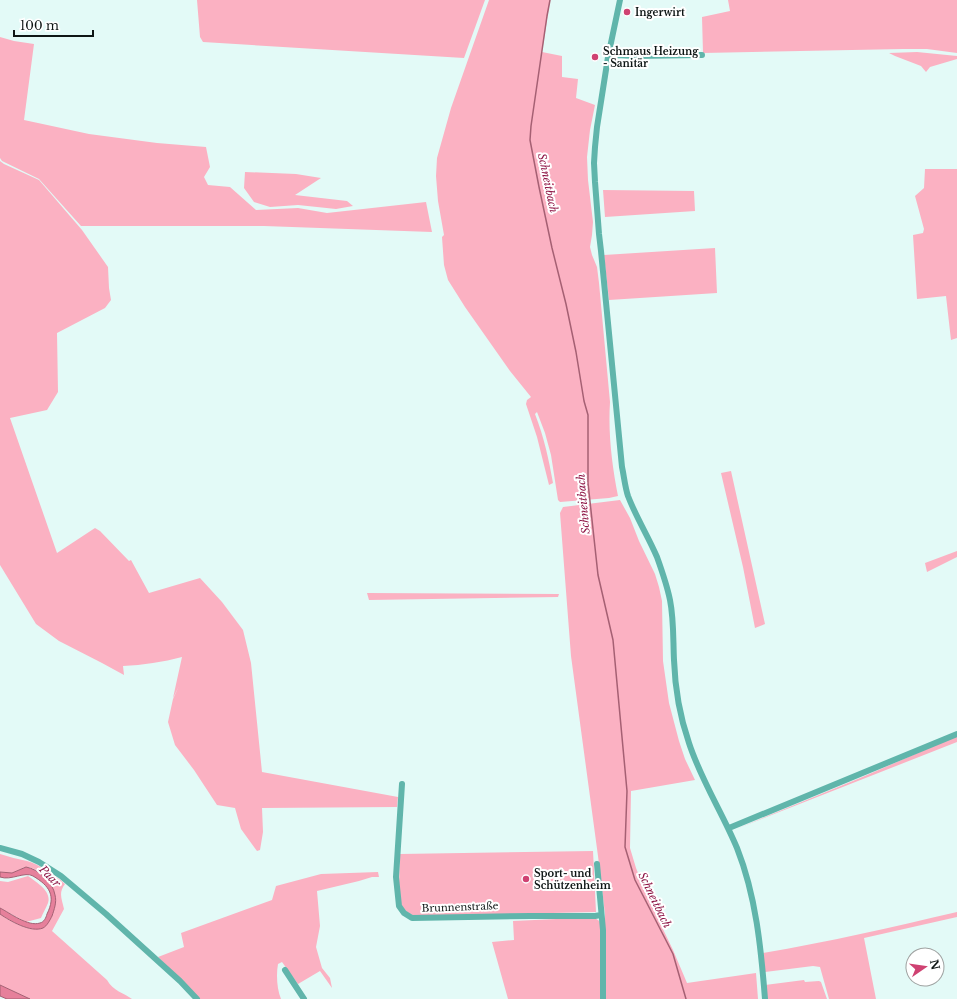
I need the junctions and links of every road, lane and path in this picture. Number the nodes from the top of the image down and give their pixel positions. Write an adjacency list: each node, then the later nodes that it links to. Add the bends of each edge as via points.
1 (620, 0): 3 (street)
2 (702, 55): 3 (street)
3 (608, 57): 6 (street, via 594,163 622,467 628,496 656,556 670,602 678,701 683,724 702,776)
4 (957, 734): 6 (street)
5 (402, 784): 9 (street, Brunnenstraße, via 396,877 399,906 404,913 412,918)
6 (729, 828): 14 (street, via 752,899)
7 (0, 848): 11 (street, via 22,854 61,876)
8 (597, 864): 9 (street)
9 (601, 915): 13 (street)
10 (285, 970): 12 (street)
11 (197, 999)
12 (304, 999)
13 (603, 999)
14 (765, 999)

